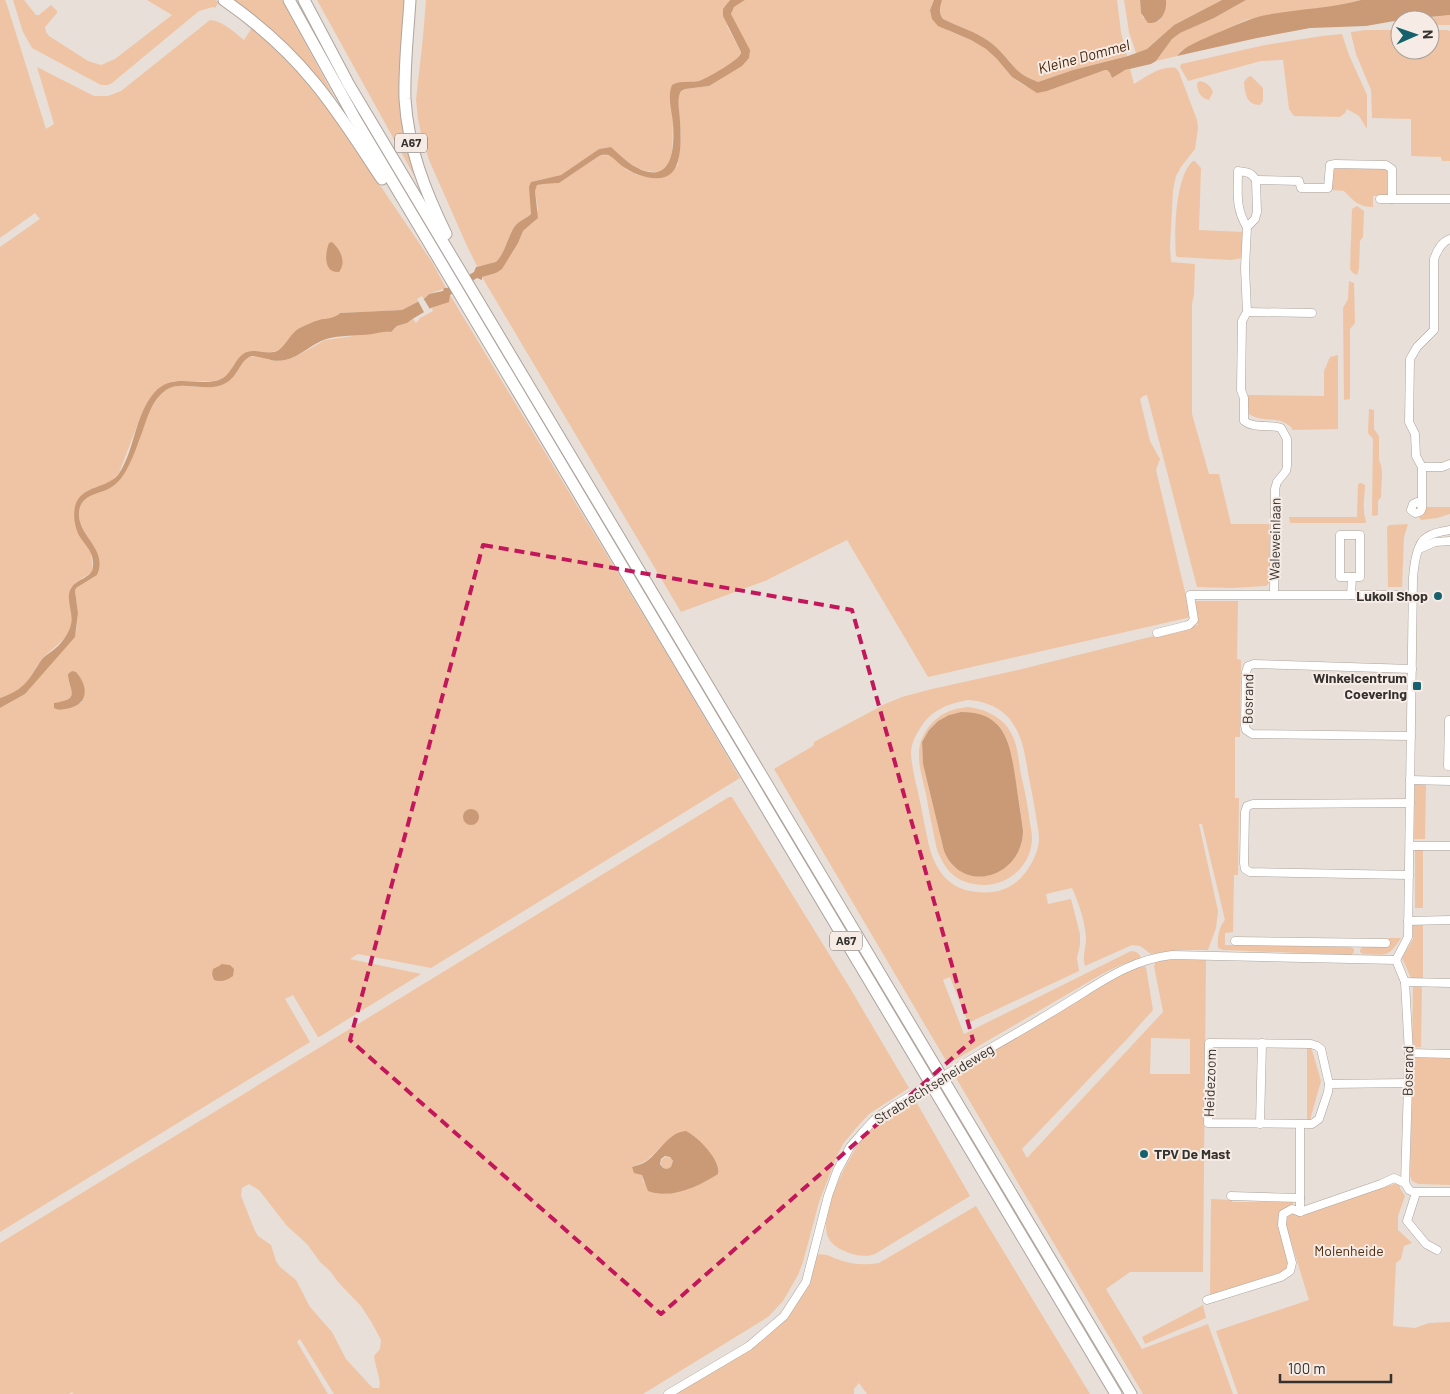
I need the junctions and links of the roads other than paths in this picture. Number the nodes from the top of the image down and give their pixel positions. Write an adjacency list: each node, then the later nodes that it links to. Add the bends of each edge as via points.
1 (224, 0): 9 (highway, A67, via 252,20 314,82 387,186)
2 (289, 0): 9 (highway, A67)
3 (304, 0): 12 (highway, A67, via 349,85)
4 (410, 0): 12 (highway, A67, via 405,86 411,141 425,188)
5 (1256, 180): 7 (street, Waleweinlaan, via 1299,181 1301,188 1328,188 1330,165 1386,165 1392,169); 10 (street, Waleweinlaan, via 1257,212); 10 (street, Waleweinlaan, via 1252,173 1238,171 1238,207)
6 (1380, 199): 7 (street)
7 (1392, 199): 8 (street)
8 (1450, 199)
9 (408, 208): 61 (highway, A67)
10 (1247, 227): 13 (street, Waleweinlaan)
11 (1450, 239): 16 (street, via 1438,249 1434,259 1434,330 1417,347 1410,360 1409,422 1415,434 1416,456)
12 (466, 281): 62 (highway, A67)
13 (1247, 312): 14 (street); 22 (street, Waleweinlaan, via 1242,321 1244,421 1249,425 1282,428 1287,439 1286,471 1275,489)
14 (1312, 313)
15 (1450, 464): 16 (street)
16 (1422, 466): 17 (street)
17 (1421, 505)
18 (1450, 530): 20 (street, via 1426,537 1420,542)
19 (1450, 541): 20 (street, via 1435,542)
20 (1419, 549): 24 (street)
21 (1352, 577): 21 (street, via 1360,577 1360,535 1340,535 1340,577); 23 (street)
22 (1274, 594): 23 (street); 25 (street, via 1190,594 1194,620 1189,625)
23 (1351, 595): 24 (street)
24 (1413, 595): 26 (street)
25 (1158, 633)
26 (1412, 669): 28 (street); 28 (street, Bosrand, via 1248,666 1245,726 1252,734)
27 (1449, 720): 29 (street)
28 (1411, 736): 30 (street)
29 (1448, 766)
30 (1410, 780): 31 (street); 32 (street)
31 (1450, 781)
32 (1410, 803): 33 (street); 35 (street, via 1253,804 1244,812 1244,863 1250,872)
33 (1410, 846): 34 (street); 35 (street)
34 (1450, 846)
35 (1409, 875): 36 (street)
36 (1408, 920): 37 (street); 42 (street, via 1408,937)
37 (1450, 920)
38 (1234, 941): 39 (street)
39 (1356, 943): 40 (street); 41 (street)
40 (1386, 944)
41 (1356, 958): 42 (street); 60 (street, Strabrechtseheideweg, bridge, via 1172,955 1149,959 1103,980 895,1105 863,1132 837,1171 806,1282 784,1316 749,1346)
42 (1396, 960): 43 (street, Bosrand)
43 (1405, 982): 44 (street); 46 (street, Bosrand)
44 (1450, 983)
45 (1262, 1043): 49 (street, Heidezoom, via 1317,1046 1321,1049); 50 (street); 50 (street, Heidezoom, via 1209,1043 1208,1123)
46 (1409, 1053): 47 (street); 48 (street, Bosrand)
47 (1450, 1054)
48 (1408, 1083): 49 (street); 52 (street, Bosrand)
49 (1329, 1084): 51 (street, Heidezoom, via 1319,1119 1312,1124)
50 (1260, 1124): 51 (street, Heidezoom)
51 (1300, 1125): 56 (street)
52 (1405, 1183): 53 (street, via 1409,1190); 57 (street, via 1394,1178)
53 (1416, 1192): 54 (street); 58 (street, via 1407,1221 1426,1244)
54 (1450, 1192)
55 (1231, 1196): 56 (street)
56 (1300, 1198): 57 (street)
57 (1300, 1212): 59 (street, via 1292,1209 1283,1214 1282,1225 1292,1264 1290,1271 1281,1277)
58 (1438, 1250)
59 (1208, 1300)
60 (668, 1394)
61 (1116, 1394)
62 (1132, 1394)

